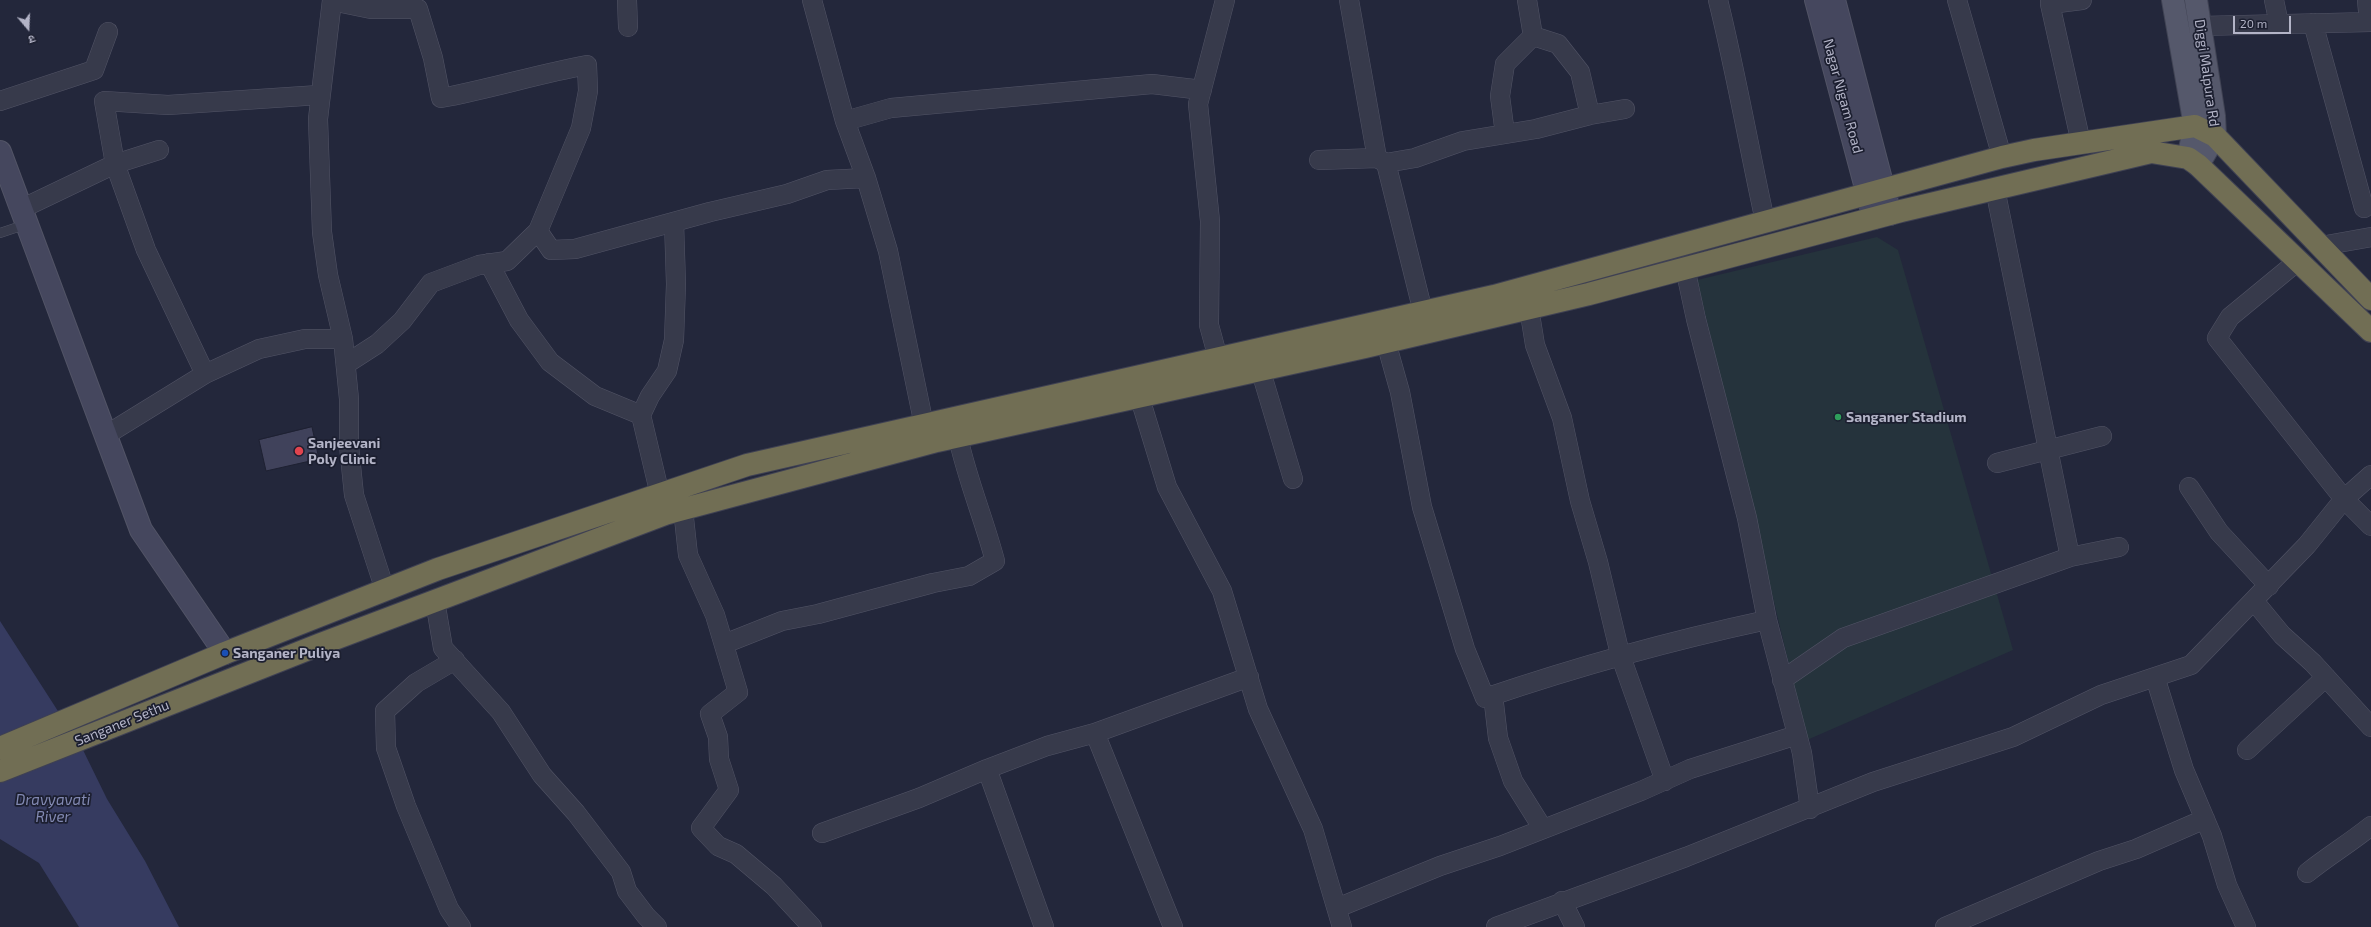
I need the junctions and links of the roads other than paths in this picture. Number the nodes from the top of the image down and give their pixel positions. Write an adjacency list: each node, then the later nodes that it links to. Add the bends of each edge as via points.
1 (627, 0): 21 (street)
2 (812, 0): 29 (street)
3 (1225, 0): 24 (street)
4 (1349, 0): 38 (street)
5 (1527, 0): 23 (street)
6 (1718, 0): 48 (street, via 1737,90 1746,118)
7 (1816, 0): 43 (street, Nagar Nigam Road)
8 (1834, 0): 43 (street, Nagar Nigam Road)
9 (1957, 0): 36 (street)
10 (2082, 0): 16 (street)
11 (2173, 0): 30 (main road, Diggi Malpura Rd)
12 (2196, 0): 20 (main road, Diggi Malpura Rd)
13 (2274, 0): 19 (street)
14 (2367, 0): 17 (street)
15 (332, 1): 25 (street); 49 (street, via 371,9 418,9 433,58 441,98 587,65 588,91 581,128)
16 (2050, 2): 33 (street)
17 (2370, 22): 18 (street)
18 (2314, 23): 19 (street); 44 (street)
19 (2279, 24): 20 (street)
20 (2201, 26): 32 (main road, Diggi Malpura Rd)
21 (628, 27)
22 (108, 32): 26 (street, via 94,70)
23 (1533, 36): 28 (street, via 1558,44 1580,72); 31 (street, via 1505,64 1500,96)
24 (1202, 90): 29 (street, via 1152,84 891,108); 64 (street, via 1198,104 1210,221 1209,325)
25 (319, 95): 40 (street, via 168,105 104,101); 61 (street, via 322,232 328,275)
26 (0, 101)
27 (1625, 109): 28 (street)
28 (1590, 115): 31 (street)
29 (845, 121): 41 (street)
30 (2195, 126): 32 (highway); 33 (highway); 39 (main road, Diggi Malpura Rd)
31 (1505, 134): 38 (street, via 1463,141 1415,158)
32 (2215, 136): 39 (main road, Diggi Malpura Rd); 52 (highway)
33 (2081, 143): 36 (highway)
34 (158, 150): 40 (street)
35 (0, 152): 45 (street)
36 (2002, 157): 43 (highway)
37 (1319, 160): 38 (street)
38 (1381, 161): 58 (street)
39 (2193, 162): 42 (highway, via 2151,152); 53 (highway)
40 (116, 164): 45 (street); 65 (street, via 146,250)
41 (866, 178): 47 (street, via 826,180 787,194); 68 (street, via 888,251)
42 (1995, 189): 46 (highway); 72 (street)
43 (1876, 191): 46 (street); 48 (highway)
44 (2364, 208)
45 (24, 216): 50 (lane); 69 (street)
46 (1882, 216): 55 (highway)
47 (674, 222): 49 (street, via 575,249 551,250); 67 (street, via 674,340 667,371)
48 (1765, 222): 58 (highway, via 1494,296)
49 (538, 232): 54 (street, via 507,261)
50 (0, 233)
51 (2371, 237): 52 (street)
52 (2321, 246): 56 (highway)
53 (2298, 261): 59 (highway); 78 (street, via 2230,317 2217,338)
54 (489, 263): 63 (street, via 431,283 402,321 377,344); 67 (street, via 519,320 550,362 595,396)
55 (1685, 268): 57 (highway); 87 (street, via 1747,518)
56 (2371, 299)
57 (1529, 308): 60 (highway); 90 (street, via 1535,345 1562,418 1580,501)
58 (1423, 312): 60 (highway)
59 (2371, 331)
60 (1383, 332): 62 (highway); 96 (street, via 1400,392 1422,507 1465,648 1485,698)
61 (343, 340): 63 (street); 65 (street, via 305,340 259,349)
62 (1258, 360): 64 (highway); 75 (street)
63 (346, 364): 84 (street, via 349,446 354,495)
64 (1221, 368): 66 (highway)
65 (205, 374): 69 (street)
66 (1136, 387): 68 (highway, Sanganer Sethu); 71 (highway, Sanganer Sethu); 92 (street, via 1167,487 1222,590)
67 (641, 414): 77 (street)
68 (924, 425): 77 (highway, Sanganer Sethu, via 747,465)
69 (106, 435): 89 (street, via 141,530)
70 (2102, 436): 72 (street)
71 (958, 437): 79 (highway, Sanganer Sethu); 88 (street, via 995,561 969,576 818,614 782,620)
72 (2048, 448): 73 (street); 82 (street)
73 (1997, 463)
74 (2371, 475): 78 (street)
75 (1293, 479)
76 (2189, 487): 83 (street, via 2219,532)
77 (660, 497): 84 (highway, Sanganer Sethu, via 438,569)
78 (2344, 499): 80 (street); 83 (street, via 2307,545)
79 (683, 509): 85 (highway, Sanganer Sethu); 88 (street, via 688,555 715,615)
80 (2371, 526)
81 (2119, 547): 82 (street)
82 (2070, 557): 95 (street, via 1843,638)
83 (2269, 586): 86 (street)
84 (384, 590): 89 (highway, Sanganer Sethu)
85 (435, 601): 91 (street, via 443,648); 103 (highway, Sanganer Sethu)
86 (2254, 601): 93 (street, via 2191,665); 94 (street, via 2282,635)
87 (1766, 620): 90 (street); 95 (street)
88 (724, 644): 115 (street, via 738,692 710,714 718,737 719,759 730,790 701,828 718,846 736,854 774,886)
89 (225, 653): 100 (highway, Sanganer Sethu)
90 (1620, 654): 96 (street); 104 (street)
91 (455, 660): 113 (street, via 416,683 386,711 386,748 406,806 449,909); 114 (street, via 501,712 542,775 576,813 621,872 627,891)
92 (1248, 677): 98 (street); 112 (street, via 1258,709 1313,829)
93 (2155, 677): 105 (street, via 2101,695 2013,737 1873,782); 106 (street, via 2184,770)
94 (2326, 677): 97 (street); 101 (street)
95 (1782, 680): 99 (street)
96 (1493, 695): 108 (street, via 1498,738 1513,781)
97 (2371, 727)
98 (1095, 733): 102 (street, via 1047,746); 117 (street)
99 (1797, 735): 104 (street, via 1690,769); 105 (street)
100 (0, 748)
101 (2247, 750)
102 (987, 769): 109 (street, via 919,798); 116 (street)
103 (0, 771)
104 (1665, 781): 108 (street)
105 (1810, 809): 111 (street)
106 (2205, 819): 121 (street, via 2136,850 2099,861); 122 (street, via 2227,885)
107 (2371, 826): 110 (street)
108 (1543, 829): 112 (street, via 1440,866)
109 (822, 833)
110 (2307, 873)
111 (1562, 902): 119 (street); 120 (street)
112 (1337, 908): 118 (street)
113 (461, 927)
114 (657, 927)
115 (812, 927)
116 (1044, 927)
117 (1173, 927)
118 (1342, 927)
119 (1496, 927)
120 (1575, 927)
121 (1945, 927)
122 (2246, 927)

